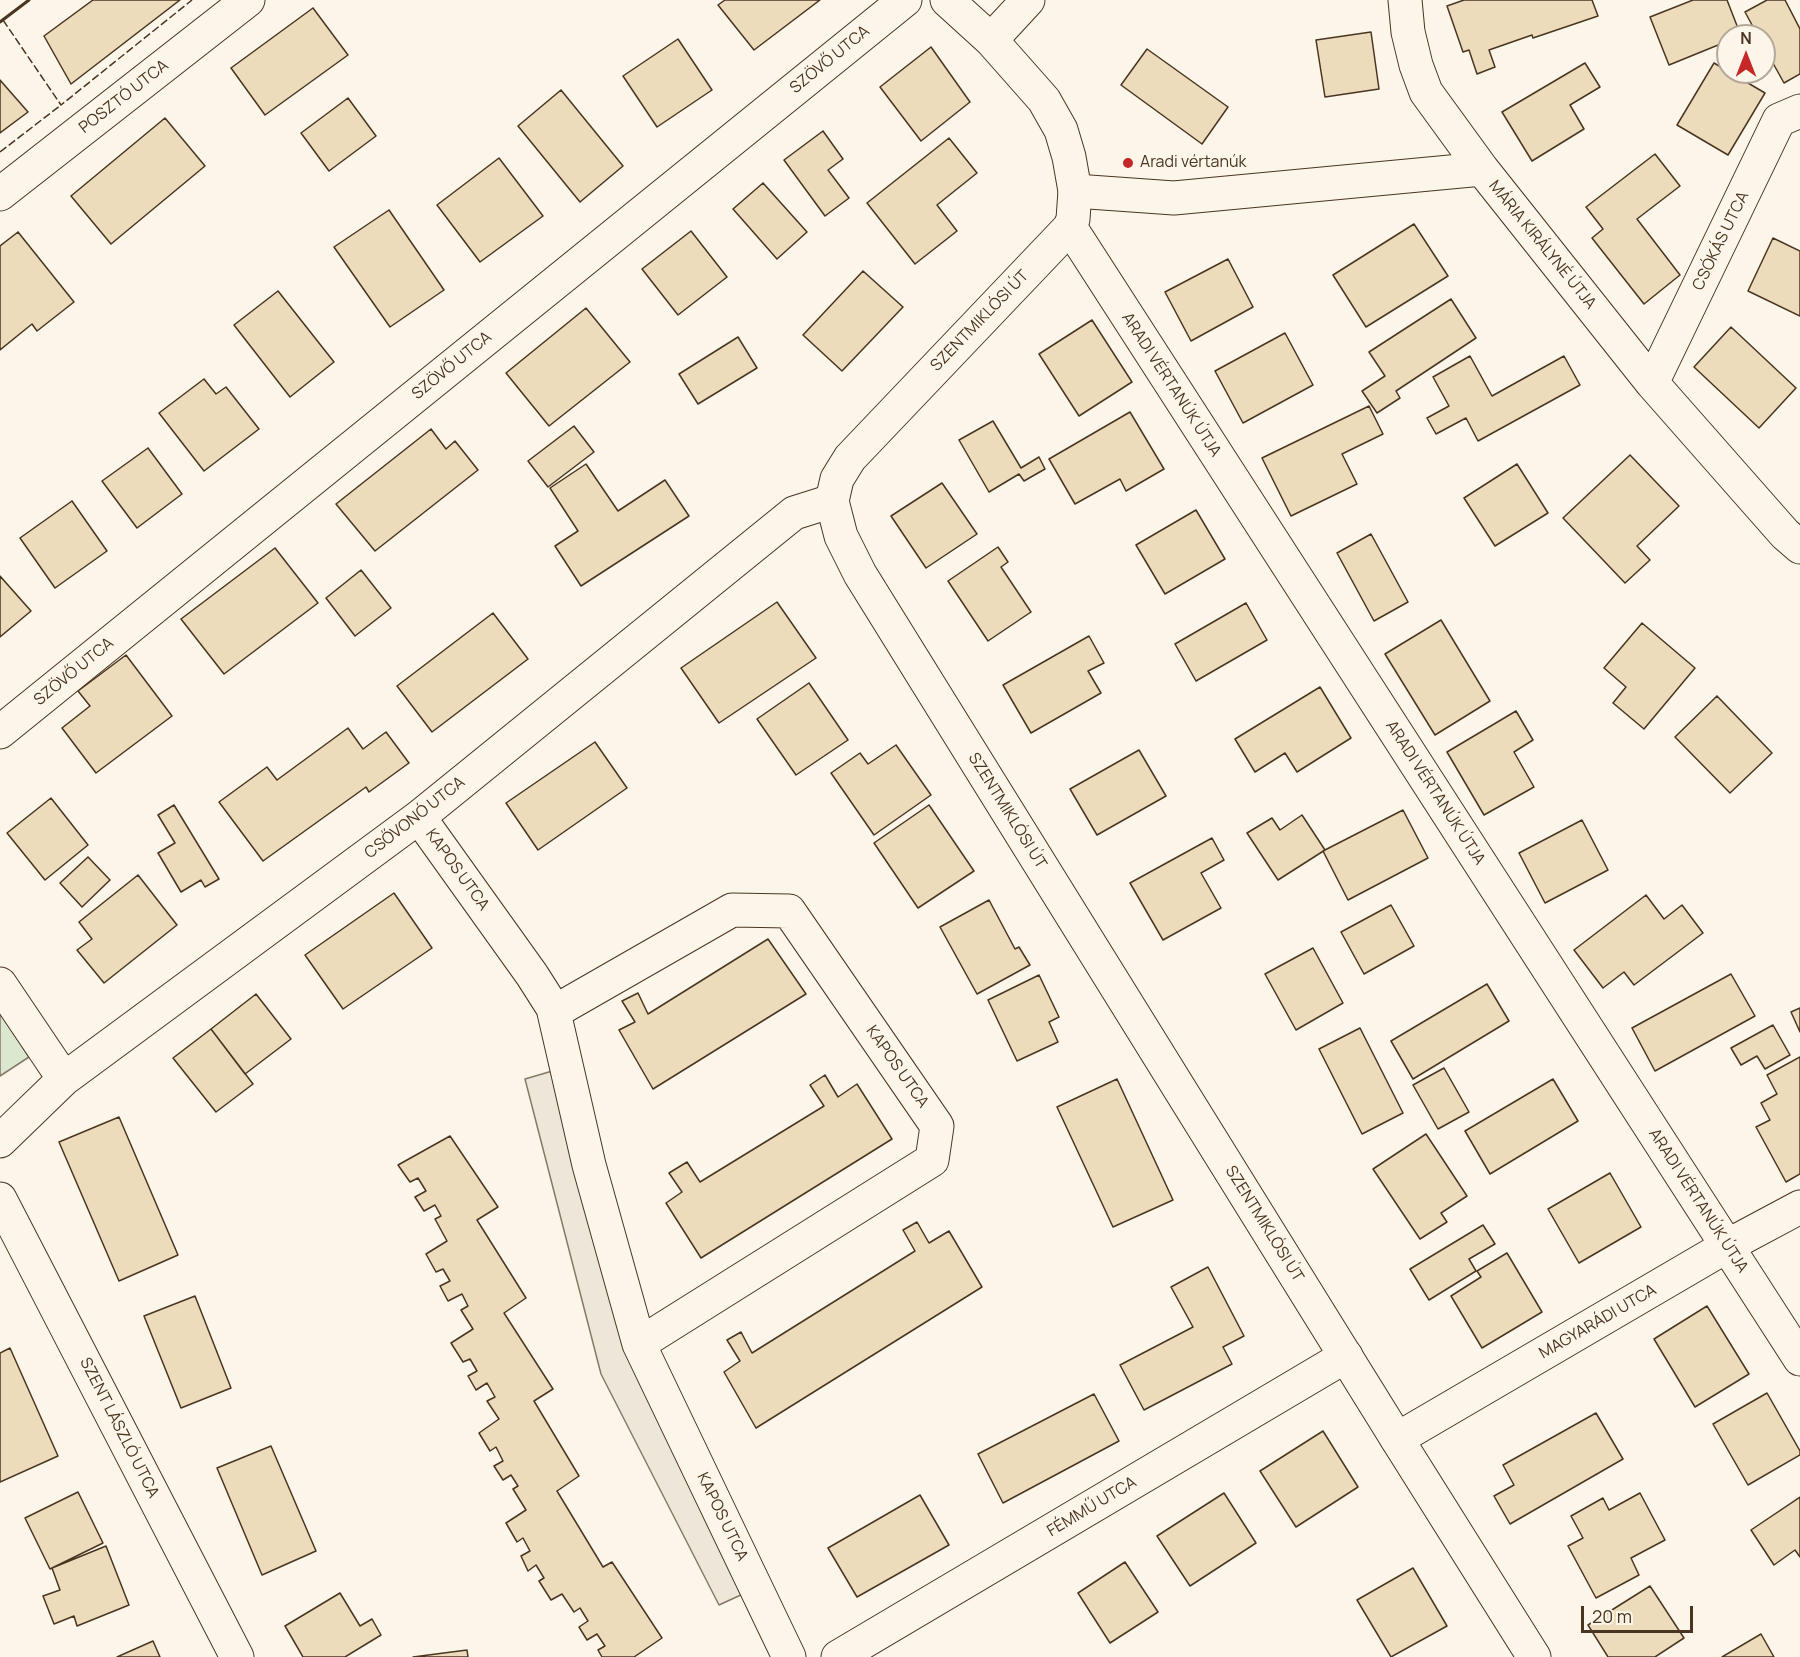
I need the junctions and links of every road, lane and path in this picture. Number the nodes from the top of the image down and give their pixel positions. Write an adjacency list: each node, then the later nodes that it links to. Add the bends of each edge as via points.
1 (248, 0): 10 (street, POSZTÓ UTCA)
2 (905, 0): 15 (street, SZÖVŐ UTCA)
3 (947, 0): 6 (street)
4 (1028, 0): 6 (street)
5 (1405, 0): 8 (street, via 1408,32 1426,92)
6 (992, 40): 9 (street, via 1044,100 1061,130)
7 (1800, 111): 12 (street, CSÓKÁS UTCA, via 1779,120)
8 (1482, 169): 9 (street, MÁRIA KIRÁLYNÉ ÚTJA, via 1174,198); 12 (street, MÁRIA KIRÁLYNÉ ÚTJA)
9 (1076, 191): 11 (street)
10 (0, 194)
11 (1070, 227): 13 (street, SZENTMIKLÓSI ÚT, via 850,458 837,479); 23 (street, ARADI VÉRTANÚK ÚTJA)
12 (1652, 383): 14 (street, MÁRIA KIRÁLYNÉ ÚTJA)
13 (832, 501): 16 (street, CSŐVONÓ UTCA, via 794,513); 25 (street, SZENTMIKLÓSI ÚT, via 841,536 860,574)
14 (1800, 547)
15 (0, 732)
16 (419, 817): 18 (street, KAPOS UTCA); 19 (street, CSŐVONÓ UTCA)
17 (0, 984): 19 (street)
18 (554, 1012): 24 (street, KAPOS UTCA, via 589,1165); 24 (street, KAPOS UTCA, via 732,910 789,911 937,1125 932,1160)
19 (64, 1079): 20 (street, CSŐVONÓ UTCA)
20 (0, 1141)
21 (0, 1199): 28 (street, SZENT LÁSZLÓ UTCA)
22 (1800, 1207): 23 (street, MAGYARÁDI UTCA)
23 (1727, 1246): 26 (street, ARADI VÉRTANÚK ÚTJA); 27 (street, MAGYARÁDI UTCA)
24 (639, 1344): 29 (street, KAPOS UTCA)
25 (1346, 1356): 27 (street, SZENTMIKLÓSI ÚT); 30 (street, FÉMMŰ UTCA)
26 (1800, 1359)
27 (1397, 1440): 31 (street, SZENTMIKLÓSI ÚT)
28 (237, 1657)
29 (789, 1657)
30 (838, 1657)
31 (1534, 1657)

